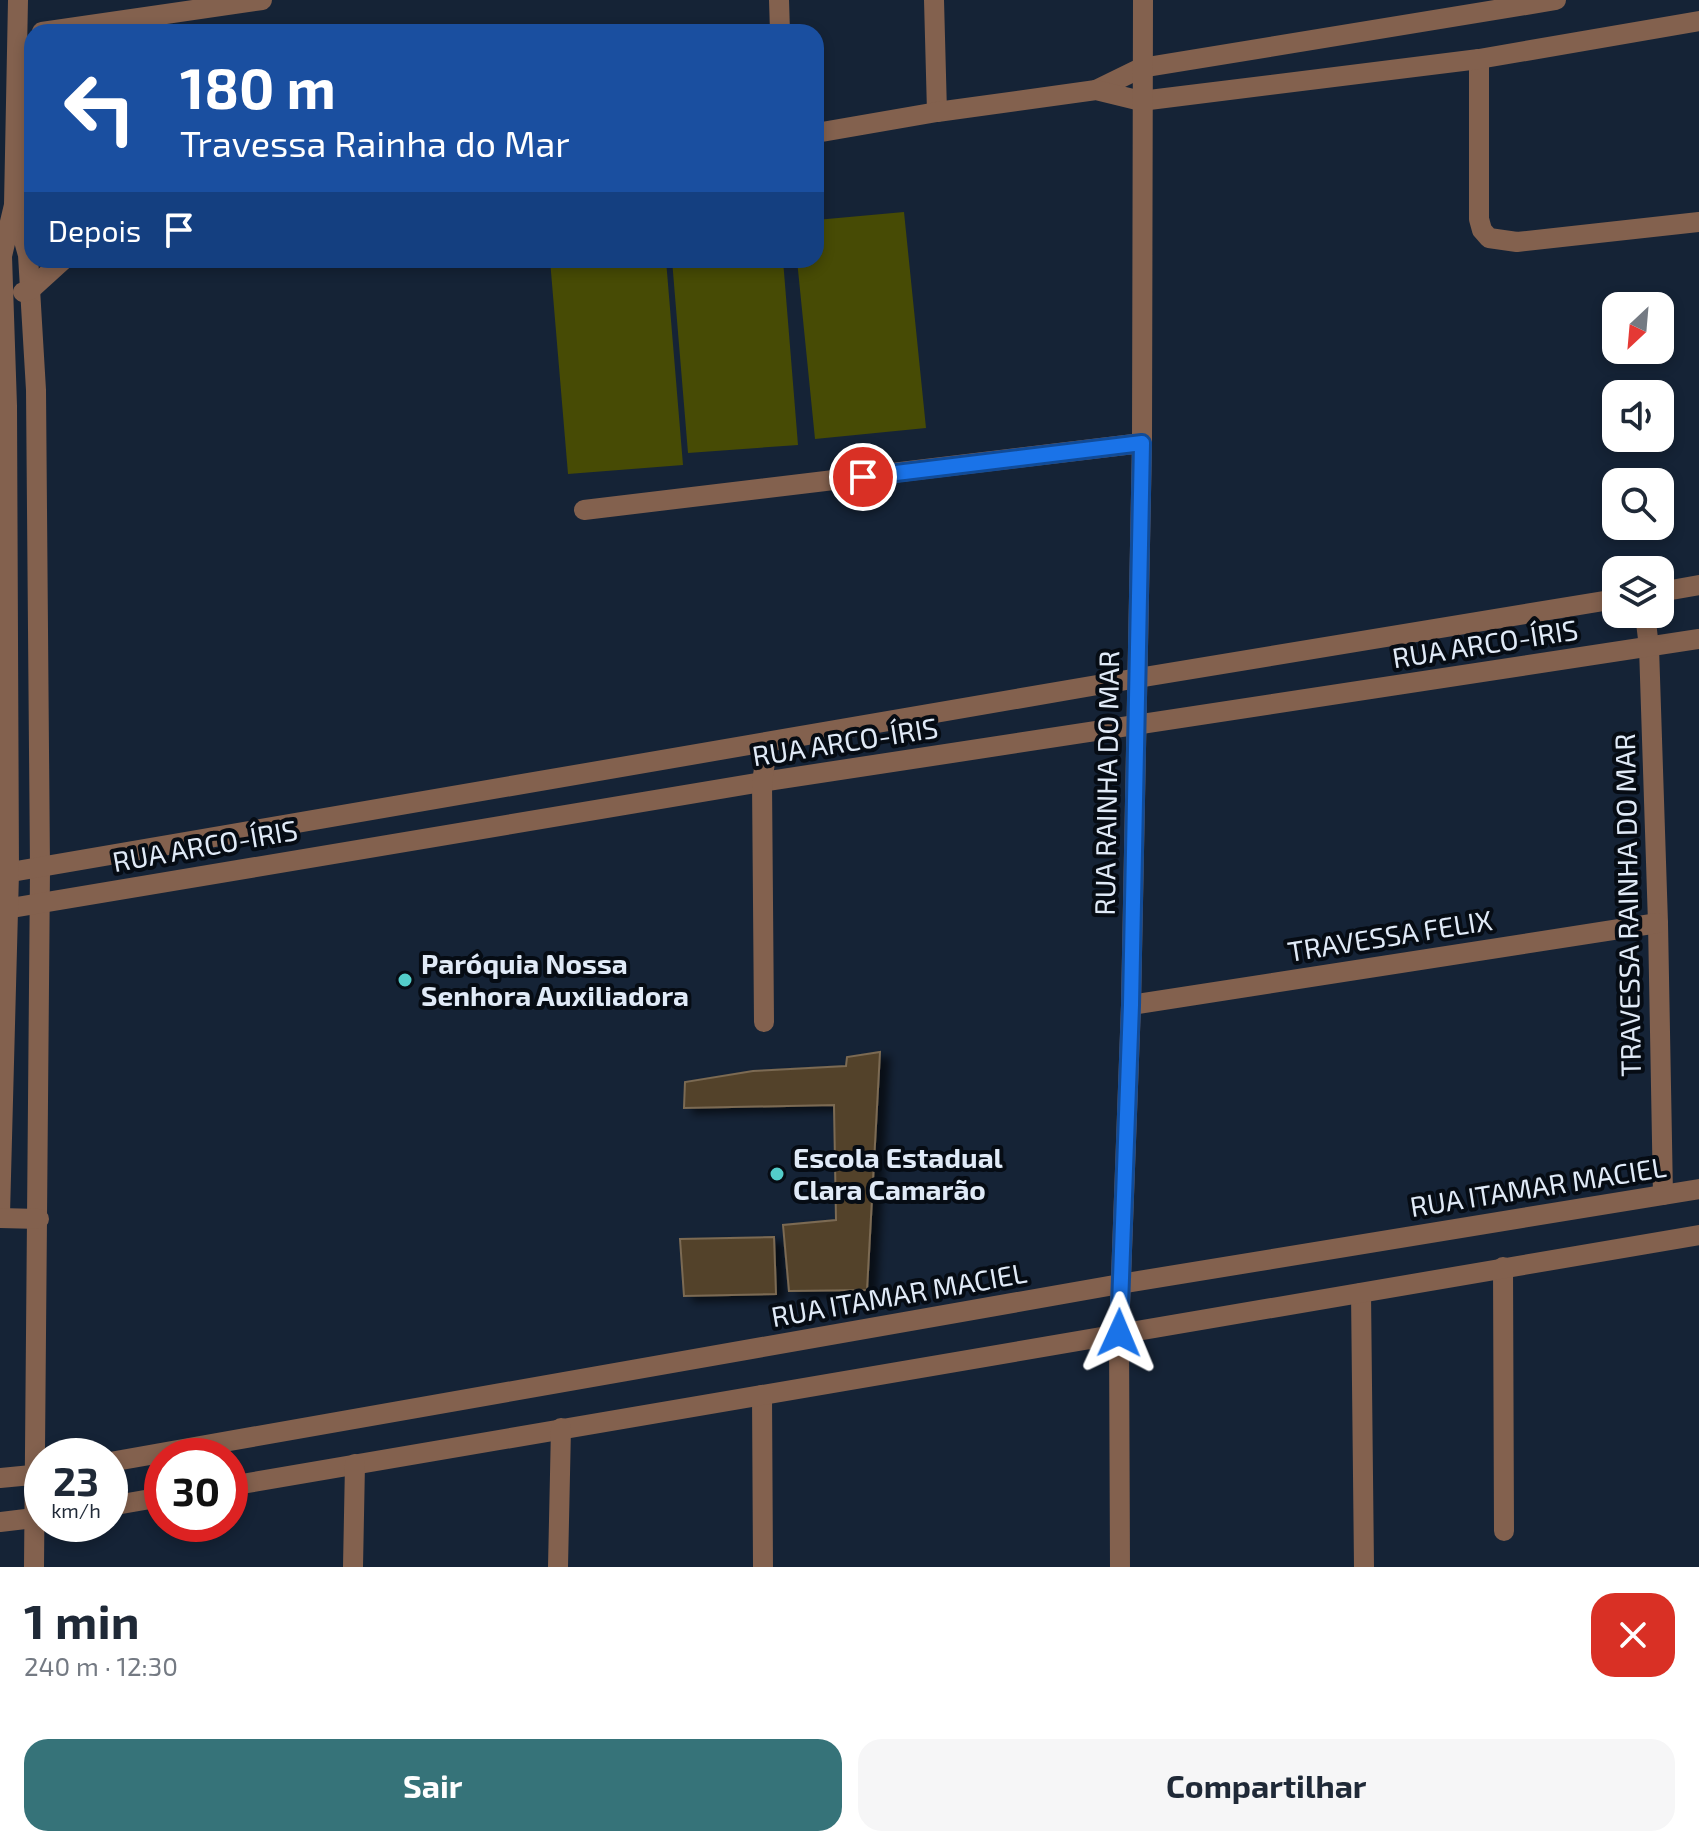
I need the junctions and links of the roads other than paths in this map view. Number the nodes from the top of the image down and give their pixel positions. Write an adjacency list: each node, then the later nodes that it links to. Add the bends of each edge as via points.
1 (18, 0): 10 (street)
2 (262, 0): 8 (street)
3 (779, 0): 9 (street)
4 (934, 0): 16 (street)
5 (1143, 0): 13 (street, RUA RAINHA DO MAR)
6 (1556, 0): 13 (street)
7 (1699, 21): 12 (street)
8 (97, 24)
9 (780, 24)
10 (24, 29)
11 (24, 50): 18 (street)
12 (1479, 59): 15 (street); 19 (street, via 1479,219 1489,238 1517,242)
13 (1141, 68): 14 (street); 15 (street, RUA RAINHA DO MAR)
14 (1096, 90): 15 (street); 16 (street)
15 (1141, 101): 27 (street, RUA RAINHA DO MAR)
16 (937, 112): 17 (street)
17 (824, 132)
18 (14, 205): 20 (street); 22 (street)
19 (1699, 222)
20 (24, 236)
21 (24, 255): 22 (street)
22 (1, 256): 26 (street)
23 (30, 268): 25 (street)
24 (54, 268): 25 (street)
25 (30, 290): 26 (street); 41 (street, via 36,390)
26 (2, 297): 42 (street, via 7,406)
27 (1142, 443): 28 (street); 35 (street, RUA RAINHA DO MAR)
28 (584, 510)
29 (1699, 585): 30 (street)
30 (1674, 589)
31 (1602, 601): 35 (street, RUA ARCO-ÍRIS)
32 (1647, 628): 34 (street, TRAVESSA RAINHA DO MAR)
33 (1699, 639): 34 (street, RUA ARCO-ÍRIS)
34 (1649, 647): 36 (street, RUA ARCO-ÍRIS); 45 (street, TRAVESSA RAINHA DO MAR)
35 (1138, 678): 36 (street, RUA RAINHA DO MAR); 37 (street, RUA ARCO-ÍRIS)
36 (1137, 724): 38 (street, RUA ARCO-ÍRIS); 46 (street, RUA RAINHA DO MAR)
37 (768, 743): 38 (street); 39 (street, RUA ARCO-ÍRIS)
38 (762, 782): 40 (street, RUA ARCO-ÍRIS); 47 (street)
39 (426, 800): 40 (street); 41 (street, RUA ARCO-ÍRIS)
40 (428, 837): 43 (street, RUA ARCO-ÍRIS)
41 (40, 869): 42 (street, RUA ARCO-ÍRIS); 43 (street)
42 (4, 874): 44 (street)
43 (39, 903): 44 (street, RUA ARCO-ÍRIS); 51 (street)
44 (3, 909): 50 (street)
45 (1658, 923): 46 (street, TRAVESSA FELIX); 49 (street, TRAVESSA RAINHA DO MAR)
46 (1131, 1005): 54 (street, RUA RAINHA DO MAR)
47 (764, 1022)
48 (1699, 1189): 49 (street, RUA ITAMAR MACIEL)
49 (1663, 1195): 54 (street, RUA ITAMAR MACIEL)
50 (0, 1216): 51 (street)
51 (39, 1219): 59 (street)
52 (1699, 1235): 53 (street)
53 (1503, 1267): 55 (street); 67 (street)
54 (1120, 1284): 56 (street, RUA RAINHA DO MAR); 60 (street, RUA ITAMAR MACIEL)
55 (1361, 1293): 56 (street); 74 (street)
56 (1119, 1333): 57 (street); 73 (street, RUA RAINHA DO MAR)
57 (762, 1395): 58 (street); 72 (street)
58 (561, 1428): 61 (street); 71 (street)
59 (38, 1438)
60 (128, 1459)
61 (355, 1464): 64 (street); 70 (street)
62 (24, 1475): 63 (street)
63 (0, 1478)
64 (248, 1483)
65 (24, 1519): 66 (street)
66 (0, 1522)
67 (1504, 1531)
68 (36, 1542): 69 (street)
69 (34, 1567)
70 (353, 1567)
71 (558, 1567)
72 (763, 1567)
73 (1120, 1567)
74 (1364, 1567)

